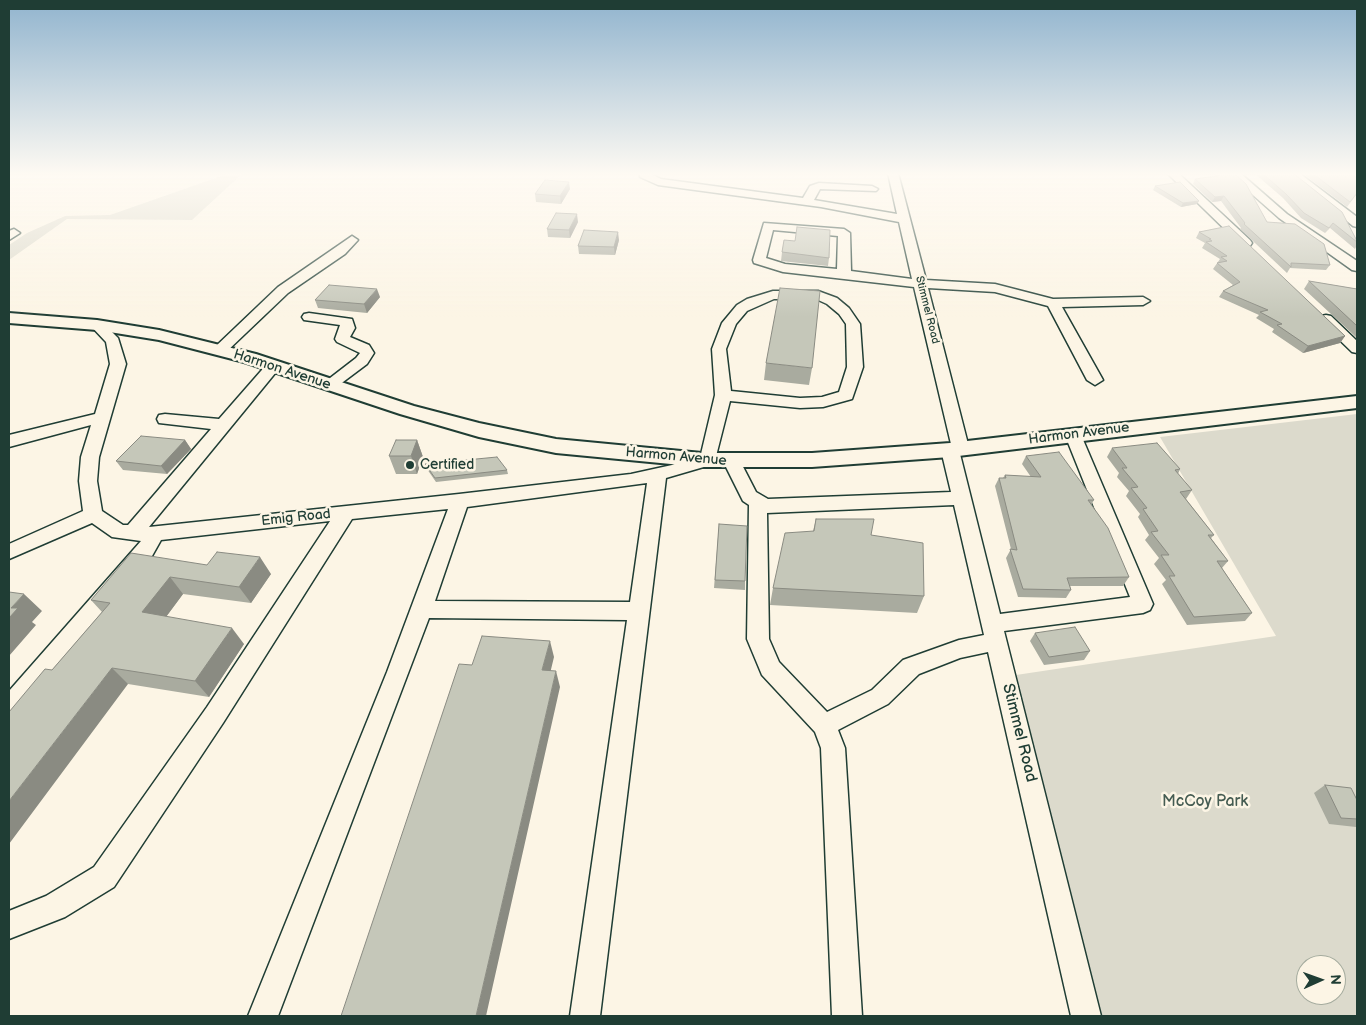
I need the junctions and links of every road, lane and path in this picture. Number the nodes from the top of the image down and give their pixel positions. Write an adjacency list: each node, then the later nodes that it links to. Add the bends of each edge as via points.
1 (904, 221): 8 (street, Stimmel Road)
2 (1222, 221): 5 (street)
3 (1290, 221): 6 (street)
4 (352, 240): 16 (street, via 341,251 282,290)
5 (1258, 255)
6 (1357, 267)
7 (844, 274): 7 (street, via 844,233 768,226 759,260 783,268); 8 (street)
8 (920, 284): 10 (street, via 995,288); 27 (street, Stimmel Road)
9 (1143, 301): 10 (street)
10 (1053, 303): 18 (street)
11 (1314, 308): 15 (street)
12 (309, 317): 19 (lane, via 347,322 348,328 342,339 364,348 367,353 362,361)
13 (9, 318): 14 (main road, Harmon Avenue)
14 (96, 324): 16 (main road, Harmon Avenue); 22 (street, via 113,341 118,364)
15 (1357, 349)
16 (220, 350): 17 (main road, Harmon Avenue)
17 (273, 366): 19 (main road, Harmon Avenue); 24 (street)
18 (1095, 380)
19 (329, 384): 28 (main road, Harmon Avenue, via 479,430 556,446)
20 (723, 395): 20 (street, via 800,403 824,402 846,395 854,367 854,324 832,301 818,295 774,295 752,302 729,323 719,349); 28 (street)
21 (1357, 402): 25 (main road, Harmon Avenue)
22 (103, 416): 26 (street); 35 (street, via 90,458 88,481)
23 (165, 419): 24 (street)
24 (224, 426): 36 (street)
25 (1073, 435): 27 (main road, Harmon Avenue); 41 (street, via 1143,604)
26 (9, 441)
27 (955, 449): 29 (main road, Harmon Avenue, via 812,460); 31 (street, Stimmel Road)
28 (705, 460): 29 (main road, Harmon Avenue); 30 (street, Emig Road)
29 (732, 461): 33 (street, via 749,496)
30 (658, 475): 32 (street, Emig Road); 40 (street)
31 (962, 498): 33 (street, via 765,506); 41 (street, Stimmel Road)
32 (459, 501): 34 (street, Emig Road); 39 (lane)
33 (758, 503): 43 (street, via 758,639 770,668)
34 (346, 513): 37 (street, Emig Road); 44 (street, via 215,715 104,877 56,907)
35 (93, 514): 36 (street, Emig Road, via 119,532); 38 (street)
36 (133, 533): 37 (street, Emig Road)
37 (155, 533): 42 (lane, via 145,551)
38 (14, 548)
39 (422, 609): 40 (street); 45 (lane)
40 (638, 611): 46 (street)
41 (994, 632): 43 (street, via 911,667 880,697); 48 (street, Stimmel Road)
42 (9, 707)
43 (824, 725): 47 (street, via 833,748)
44 (9, 925)
45 (263, 1016)
46 (585, 1016)
47 (847, 1016)
48 (1086, 1016)

